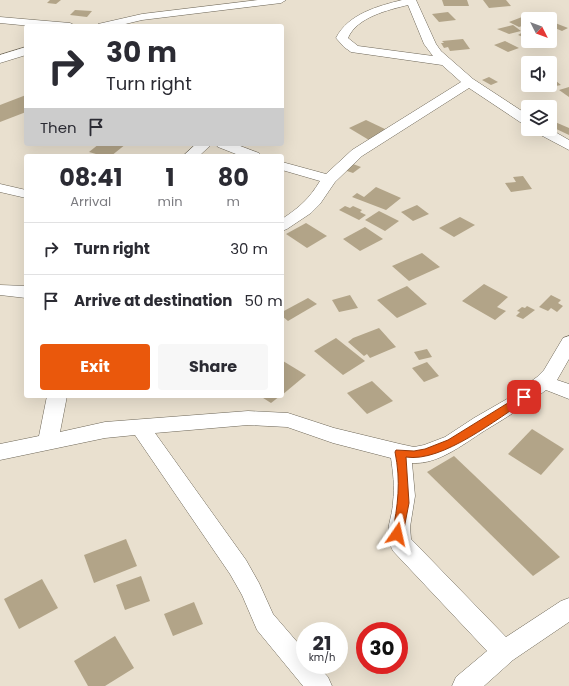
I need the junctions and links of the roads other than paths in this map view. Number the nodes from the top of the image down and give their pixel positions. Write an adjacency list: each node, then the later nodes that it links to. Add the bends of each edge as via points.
1 (281, 0): 5 (street, via 142,17)
2 (411, 0): 8 (street, via 430,44 437,54); 8 (street, via 385,7 348,27 342,38 355,49)
3 (0, 20): 4 (street)
4 (47, 24)
5 (111, 24)
6 (24, 52): 7 (street)
7 (0, 59)
8 (448, 62): 9 (street)
9 (469, 82): 10 (street); 18 (street, via 357,153)
10 (521, 116)
11 (552, 136): 14 (street)
12 (202, 146): 15 (street)
13 (227, 146): 16 (street)
14 (569, 146)
15 (192, 154)
16 (249, 154)
17 (284, 167): 18 (street)
18 (329, 179): 21 (street, via 315,201)
19 (0, 188): 20 (street)
20 (24, 194)
21 (284, 225)
22 (0, 290): 23 (street)
23 (24, 292)
24 (569, 342): 25 (street)
25 (544, 382): 26 (street); 31 (street, via 452,443 420,454)
26 (569, 392)
27 (57, 398): 29 (street)
28 (140, 427): 29 (street, via 104,430); 31 (street, via 248,418 288,420 333,436); 34 (street, via 238,567 265,622)
29 (48, 442): 30 (street)
30 (0, 452)
31 (400, 452): 33 (street, via 404,503 397,534 401,544)
32 (569, 610): 33 (street)
33 (504, 652): 35 (street)
34 (319, 686)
35 (465, 686)

